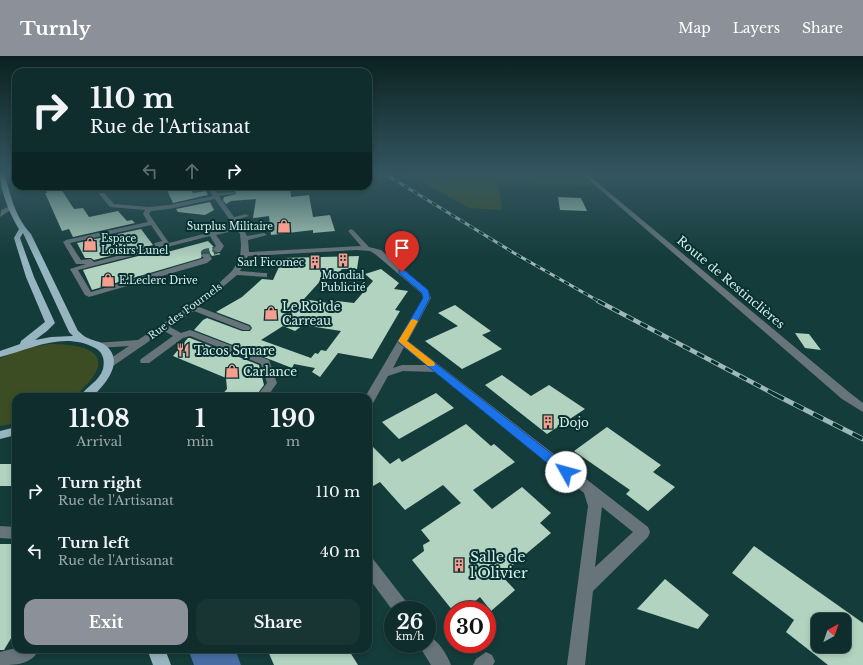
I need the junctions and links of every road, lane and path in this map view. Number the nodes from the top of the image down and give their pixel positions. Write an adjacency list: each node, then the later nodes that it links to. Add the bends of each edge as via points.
1 (10, 202): 6 (main road)
2 (109, 202): 7 (street, via 112,206)
3 (179, 202): 7 (street)
4 (220, 202): 10 (street)
5 (618, 202): 41 (street, Route de Restinclières)
6 (12, 207): 8 (street); 13 (main road)
7 (149, 209): 11 (street, via 146,214)
8 (0, 215)
9 (246, 216): 10 (street)
10 (232, 219): 12 (street)
11 (152, 223): 11 (street, via 66,242 79,262 166,242)
12 (239, 227): 15 (street); 17 (street)
13 (21, 230): 28 (main road, via 28,234 74,332); 32 (main road, via 16,238 40,303 49,314 50,323)
14 (351, 231): 18 (street)
15 (212, 234): 19 (street, via 220,246); 21 (street, via 74,269 89,294 204,261 208,259)
16 (264, 235): 17 (street)
17 (244, 239): 20 (street)
18 (367, 249): 20 (street); 29 (street, via 378,252 426,292 426,298)
19 (217, 250)
20 (245, 254): 22 (street, Rue des Fournels)
21 (206, 256)
22 (234, 273): 23 (street); 24 (street, Rue des Fournels)
23 (264, 275)
24 (192, 308): 25 (street, Rue des Fournels); 26 (street)
25 (164, 328): 27 (street); 30 (street, Rue des Fournels)
26 (246, 328)
27 (180, 336): 34 (street); 39 (street, via 190,332 265,362 272,383)
28 (84, 340): 31 (main road); 32 (main road, via 47,341)
29 (402, 341): 36 (street); 37 (street)
30 (141, 342): 31 (street, Rue des Fournels); 35 (street, Rue des Fournels)
31 (98, 345): 35 (main road, via 106,353)
32 (19, 347): 33 (main road)
33 (0, 354)
34 (145, 361)
35 (109, 364): 38 (main road, via 103,378)
36 (437, 369): 37 (street, via 402,368); 42 (street)
37 (384, 374): 40 (street)
38 (90, 393)
39 (264, 393)
40 (372, 395)
41 (863, 408)
42 (590, 490): 46 (street, via 595,506); 46 (street, via 643,532)
43 (0, 532): 44 (street)
44 (12, 533)
45 (372, 569): 47 (street)
46 (585, 588): 54 (street)
47 (395, 601)
48 (24, 653): 51 (street)
49 (158, 653): 52 (main road)
50 (433, 653): 53 (street)
51 (0, 661)
52 (162, 665)
53 (442, 665)
54 (576, 665)

